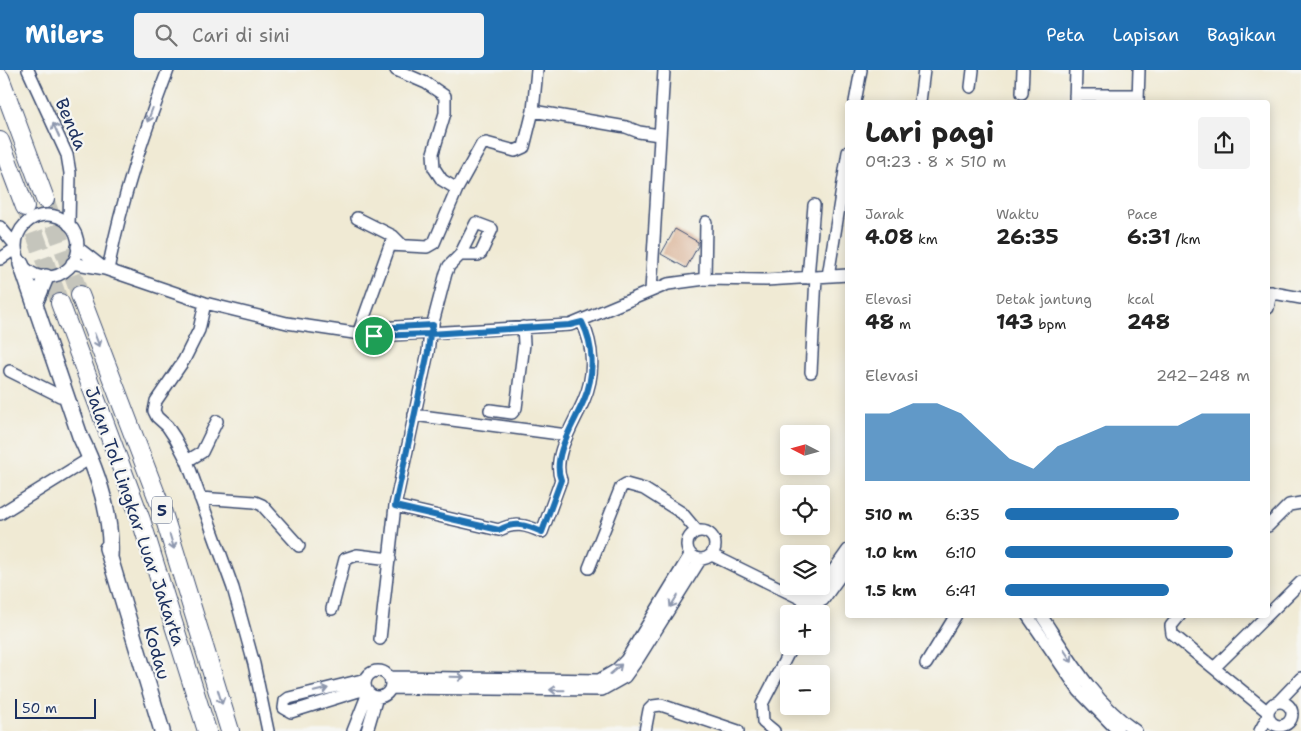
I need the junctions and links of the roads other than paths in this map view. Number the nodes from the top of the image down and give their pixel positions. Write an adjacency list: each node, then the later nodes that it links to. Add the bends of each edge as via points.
1 (28, 70): 24 (street, Benda, one-way to 1, via 67,156)
2 (168, 70): 42 (street, one-way to 42, via 140,142)
3 (396, 70): 23 (street, via 426,83 445,96 445,113 433,153 434,168 442,180)
4 (536, 70): 19 (street)
5 (664, 70): 20 (street)
6 (861, 70): 17 (street)
7 (924, 70): 18 (street)
8 (973, 70): 13 (street)
9 (1023, 70): 14 (street)
10 (1076, 70): 15 (street)
11 (1139, 70): 16 (street)
12 (0, 78): 25 (highway)
13 (971, 87)
14 (1022, 93)
15 (1075, 98): 16 (street)
16 (1138, 99)
17 (855, 100)
18 (920, 100)
19 (533, 111): 20 (street); 23 (street, via 522,149 515,151 483,143)
20 (659, 135): 47 (street)
21 (0, 141): 27 (highway)
22 (845, 164): 45 (street)
23 (457, 188): 35 (street, via 434,244 427,247)
24 (70, 194): 28 (street, via 63,209); 32 (street, Benda)
25 (45, 199)
26 (814, 205): 45 (street)
27 (25, 207)
28 (53, 216): 32 (street); 34 (street, via 33,218)
29 (357, 218): 35 (street, via 393,236)
30 (0, 222): 34 (street)
31 (706, 222): 46 (street)
32 (69, 226): 37 (street)
33 (0, 227): 36 (street)
34 (22, 228): 36 (street)
35 (402, 245): 57 (street, via 393,244 388,248)
36 (16, 247): 39 (street); 41 (street)
37 (77, 247): 40 (street); 42 (street)
38 (460, 255): 56 (street, via 446,273)
39 (0, 259)
40 (72, 263): 42 (street); 44 (street, via 61,273)
41 (21, 264): 44 (street); 51 (main road, Kodau)
42 (106, 270): 53 (street)
43 (845, 274): 45 (street)
44 (46, 277): 51 (main road)
45 (817, 277): 46 (street); 59 (street)
46 (705, 280): 47 (street, via 668,284)
47 (651, 291): 54 (street)
48 (1270, 292): 50 (street)
49 (80, 294): 105 (highway, Jalan Tol Lingkar Luar Jakarta / 5, one-way to 105, via 162,510)
50 (1301, 298)
51 (36, 300): 60 (main road, Kodau)
52 (60, 303): 104 (highway, Jalan Tol Lingkar Luar Jakarta / 5, via 141,520)
53 (206, 303): 57 (street, via 287,323); 66 (street, via 199,330 184,360 156,401 154,411 175,438)
54 (582, 322): 55 (street); 64 (street, via 589,336 592,363 586,394)
55 (523, 327): 56 (street); 61 (street, via 516,408 512,413)
56 (431, 329): 57 (street, via 374,336); 62 (street)
57 (358, 334)
58 (10, 371): 60 (street, via 60,396)
59 (811, 372)
60 (67, 396): 65 (main road, Kodau)
61 (490, 410)
62 (414, 415): 64 (street); 70 (street)
63 (217, 421): 66 (street, via 202,452)
64 (567, 435): 70 (street, via 558,473 561,480 542,532 518,524 499,530)
65 (80, 436): 67 (main road, Kodau); 77 (main road, Kodau, via 92,460 111,533)
66 (186, 461): 68 (street)
67 (84, 462): 71 (street); 77 (main road, Kodau)
68 (200, 498): 74 (street, via 255,502); 106 (street, via 233,588)
69 (1301, 503): 72 (street, via 1289,505)
70 (395, 506): 79 (street)
71 (0, 514)
72 (1270, 524)
73 (697, 531): 75 (street, via 707,531 715,538); 78 (street, via 689,536 686,546); 80 (street, via 682,513 644,489 626,484 621,487)
74 (299, 546)
75 (714, 552): 76 (street, via 812,596 816,595); 78 (street); 83 (street)
76 (845, 554)
77 (110, 557): 103 (main road, Kodau)
78 (695, 557): 97 (street, via 626,660 599,680)
79 (390, 559): 85 (street, via 357,555 345,559); 92 (street)
80 (589, 568)
81 (845, 568): 84 (street)
82 (1301, 582): 86 (street)
83 (805, 605)
84 (817, 605)
85 (332, 608)
86 (1270, 613)
87 (954, 618): 94 (street)
88 (1030, 618): 112 (street, via 1079,691)
89 (1043, 618): 113 (street, one-way to 113, via 1107,706)
90 (1178, 618): 95 (street, via 1172,626 1172,634)
91 (1265, 618): 95 (street)
92 (380, 639)
93 (787, 655): 111 (street, via 762,704 763,722)
94 (926, 664)
95 (1214, 668): 101 (street)
96 (1300, 679): 99 (street); 100 (street)
97 (391, 682): 98 (street, via 386,696); 98 (street, via 385,671 377,670 370,673)
98 (369, 689): 98 (street, one-way to 98, via 291,712 284,708 289,698); 107 (street); 108 (street)
99 (1278, 702): 100 (street); 101 (street, via 1270,707)
100 (1290, 708): 102 (street, via 1291,719)
101 (1268, 714): 102 (street, via 1271,723); 114 (street)
102 (1284, 728)
103 (162, 731)
104 (207, 731)
105 (230, 731)
106 (268, 731)
107 (353, 731)
108 (367, 731)
109 (645, 731): 110 (street, via 649,710 653,706)
110 (738, 731)
111 (774, 731)
112 (1118, 731)
113 (1136, 731)
114 (1260, 731)

